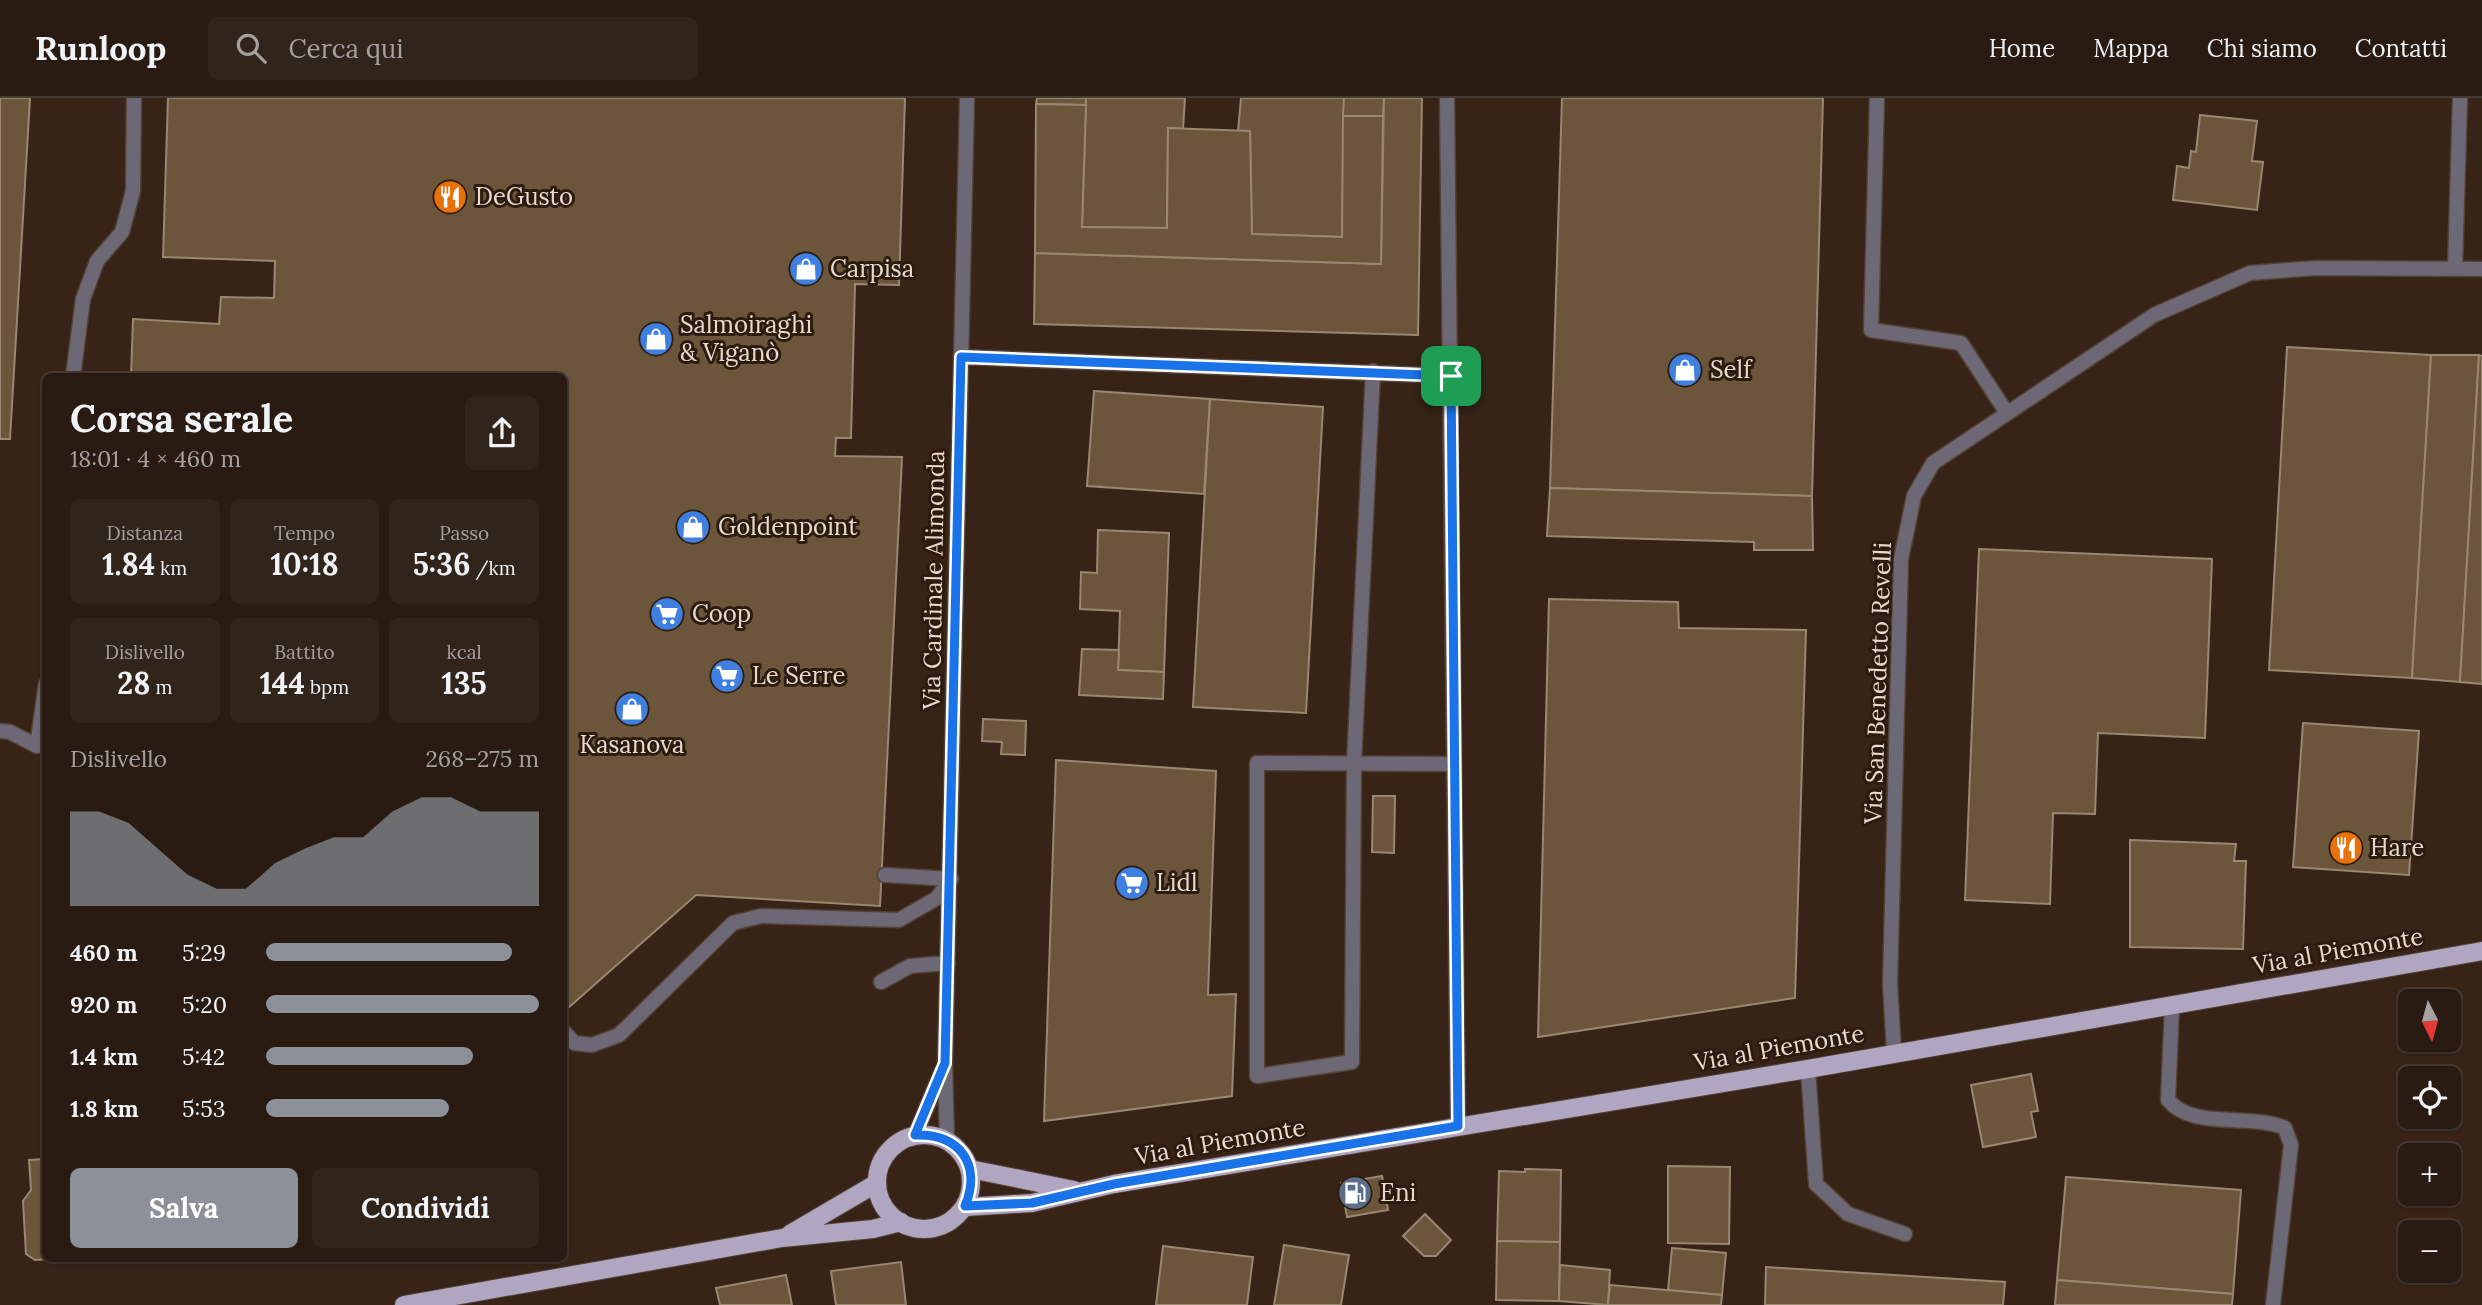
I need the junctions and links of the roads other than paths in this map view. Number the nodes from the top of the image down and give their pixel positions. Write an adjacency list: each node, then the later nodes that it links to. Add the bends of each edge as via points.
1 (134, 98): 10 (street, via 133,191 122,232 97,261 83,299)
2 (967, 98): 8 (street, Via Cardinale Alimonda)
3 (1447, 98): 11 (street)
4 (1877, 98): 12 (street, via 1871,330 1961,343)
5 (2460, 98): 6 (street)
6 (2455, 268): 7 (street, Via San Benedetto Revelli); 12 (street, Via San Benedetto Revelli, via 2250,273 2154,315)
7 (2482, 269)
8 (961, 357): 9 (street); 18 (street, Via Cardinale Alimonda)
9 (1373, 372): 11 (street); 15 (street)
10 (73, 373)
11 (1451, 376): 16 (street)
12 (2007, 413): 24 (street, Via San Benedetto Revelli, via 1933,463 1913,496 1902,559 1890,984)
13 (42, 712): 14 (street, via 37,746)
14 (0, 731)
15 (1354, 763): 15 (street, via 1257,763 1257,1076 1352,1062); 16 (street)
16 (1453, 764): 27 (street)
17 (885, 875): 18 (street)
18 (951, 879): 20 (street, Via Cardinale Alimonda); 23 (street, via 937,898 898,919 761,916 733,923 618,1035 592,1045 574,1043)
19 (2482, 951): 22 (main road, Via al Piemonte)
20 (948, 963): 21 (street, via 910,966); 25 (street, Via Cardinale Alimonda)
21 (881, 982)
22 (2172, 1006): 24 (main road, Via al Piemonte); 38 (street, via 2168,1100 2176,1110 2189,1116 2270,1122 2285,1128 2291,1145)
23 (567, 1035)
24 (1894, 1052): 26 (main road, Via al Piemonte)
25 (945, 1063): 28 (street); 29 (street, Via Cardinale Alimonda)
26 (1808, 1069): 27 (main road, Via al Piemonte); 35 (street, via 1816,1184 1848,1214)
27 (1458, 1126): 32 (main road, Via al Piemonte)
28 (915, 1135): 29 (main road); 31 (main road, via 888,1152)
29 (947, 1140): 30 (main road, via 960,1150)
30 (970, 1169): 32 (main road, Via al Piemonte); 33 (main road, via 972,1185)
31 (877, 1183): 34 (main road, via 886,1208); 36 (main road)
32 (1085, 1192): 33 (main road, Via al Piemonte, via 1032,1203)
33 (965, 1206): 34 (main road, via 938,1227 918,1228)
34 (901, 1222): 36 (main road)
35 (1905, 1234)
36 (782, 1238): 37 (main road)
37 (404, 1305)
38 (2273, 1305)

